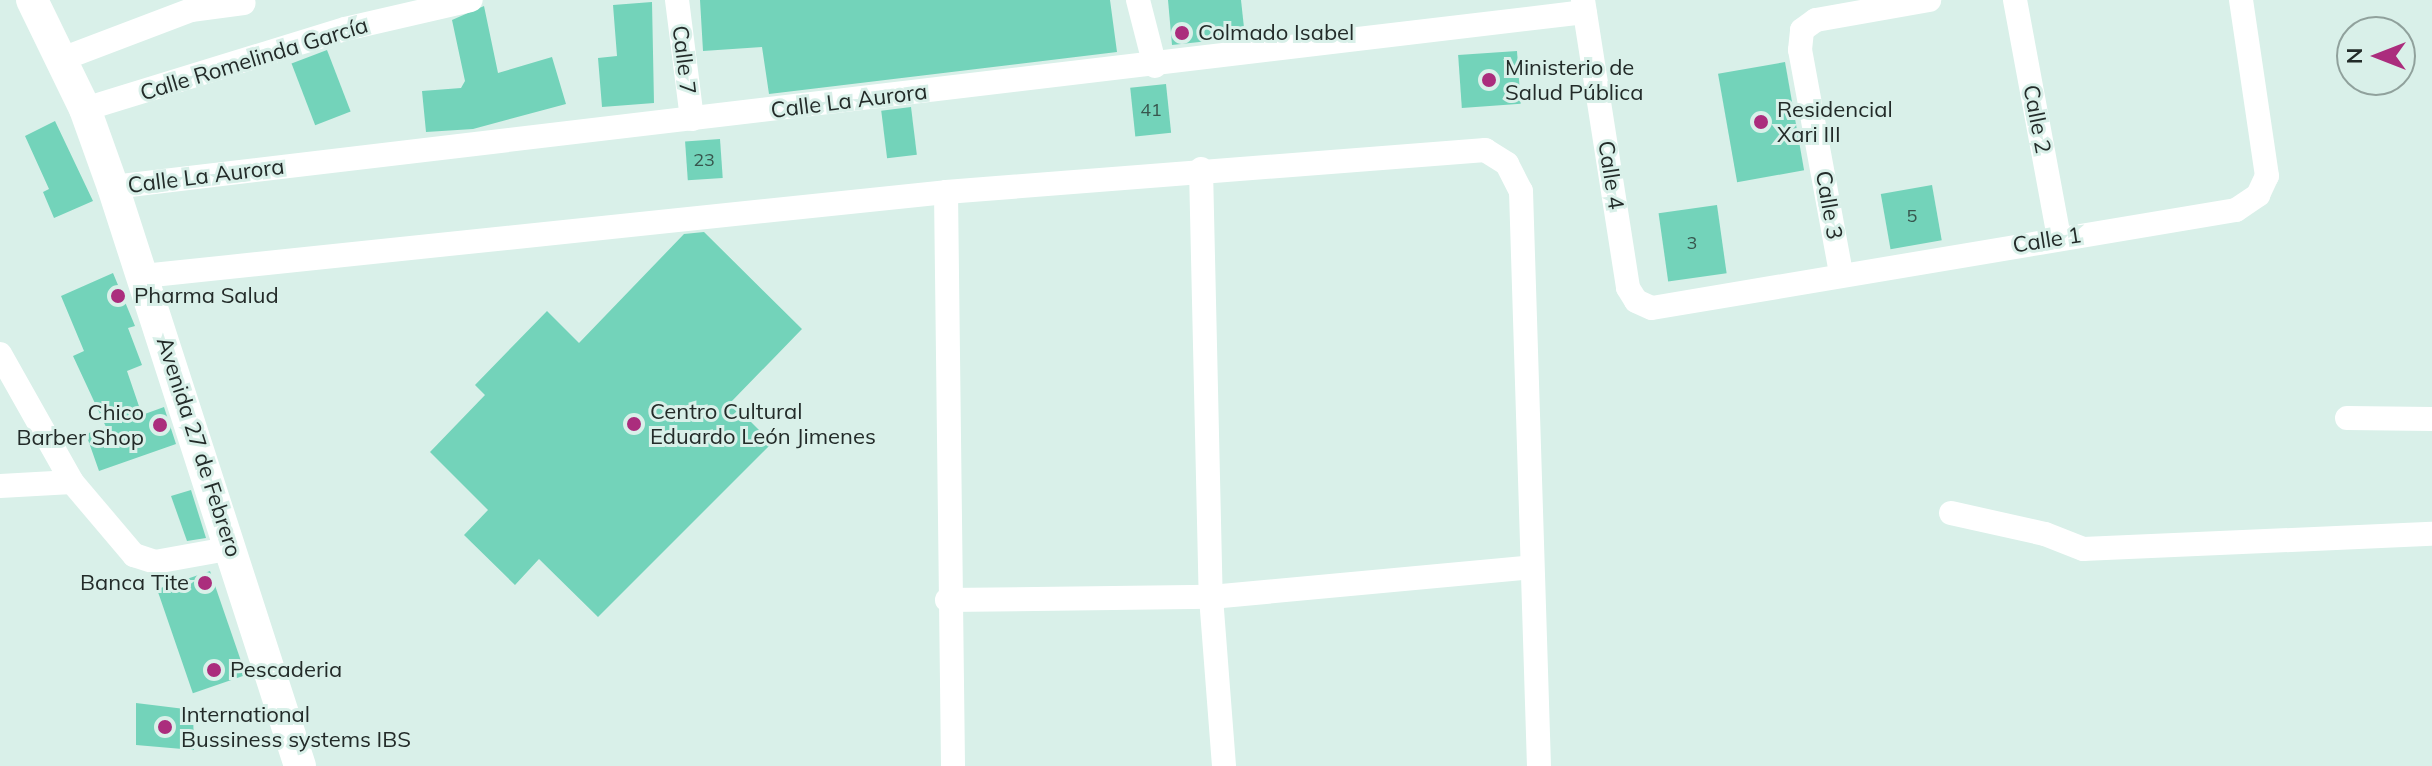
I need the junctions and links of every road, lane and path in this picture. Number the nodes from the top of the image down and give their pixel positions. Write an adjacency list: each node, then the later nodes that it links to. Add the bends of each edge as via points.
1 (32, 0): 10 (main road, Avenida 27 de Febrero)
2 (471, 0): 12 (street, Calle Romelinda García, via 345,29)
3 (677, 0): 13 (street, Calle 7)
4 (1138, 0): 11 (street)
5 (1929, 0): 18 (street, Calle 3, via 1816,20 1802,30 1800,50)
6 (2015, 0): 17 (street, Calle 2)
7 (2241, 0): 17 (street, Calle 1, via 2267,176 2258,195 2236,210)
8 (244, 3): 10 (street, via 191,10)
9 (1584, 6): 11 (street, Calle La Aurora); 20 (street, Calle 4, via 1628,288)
10 (62, 59): 12 (main road, Avenida 27 de Febrero)
11 (1155, 66): 13 (street, Calle La Aurora)
12 (85, 109): 15 (main road, Avenida 27 de Febrero)
13 (692, 119): 15 (street, Calle La Aurora)
14 (1201, 169): 16 (street); 29 (street, via 1485,150 1507,164 1521,191); 30 (street)
15 (113, 187): 19 (main road, Avenida 27 de Febrero)
16 (946, 192): 19 (street); 31 (street)
17 (2059, 237): 18 (street, Calle 1)
18 (1841, 273): 20 (street, Calle 1, via 1652,308)
19 (143, 276): 28 (main road, Avenida 27 de Febrero)
20 (1636, 301)
21 (0, 354): 24 (street)
22 (2347, 418): 23 (street)
23 (2432, 419)
24 (72, 482): 25 (street); 28 (street, via 145,562)
25 (0, 486)
26 (1951, 513): 27 (street, via 2045,534 2083,549)
27 (2432, 534)
28 (233, 548): 32 (main road, Avenida 27 de Febrero)
29 (1532, 567): 30 (street); 35 (street)
30 (1211, 597): 31 (street); 34 (street)
31 (947, 600): 33 (street)
32 (300, 766)
33 (953, 766)
34 (1224, 766)
35 (1539, 766)

